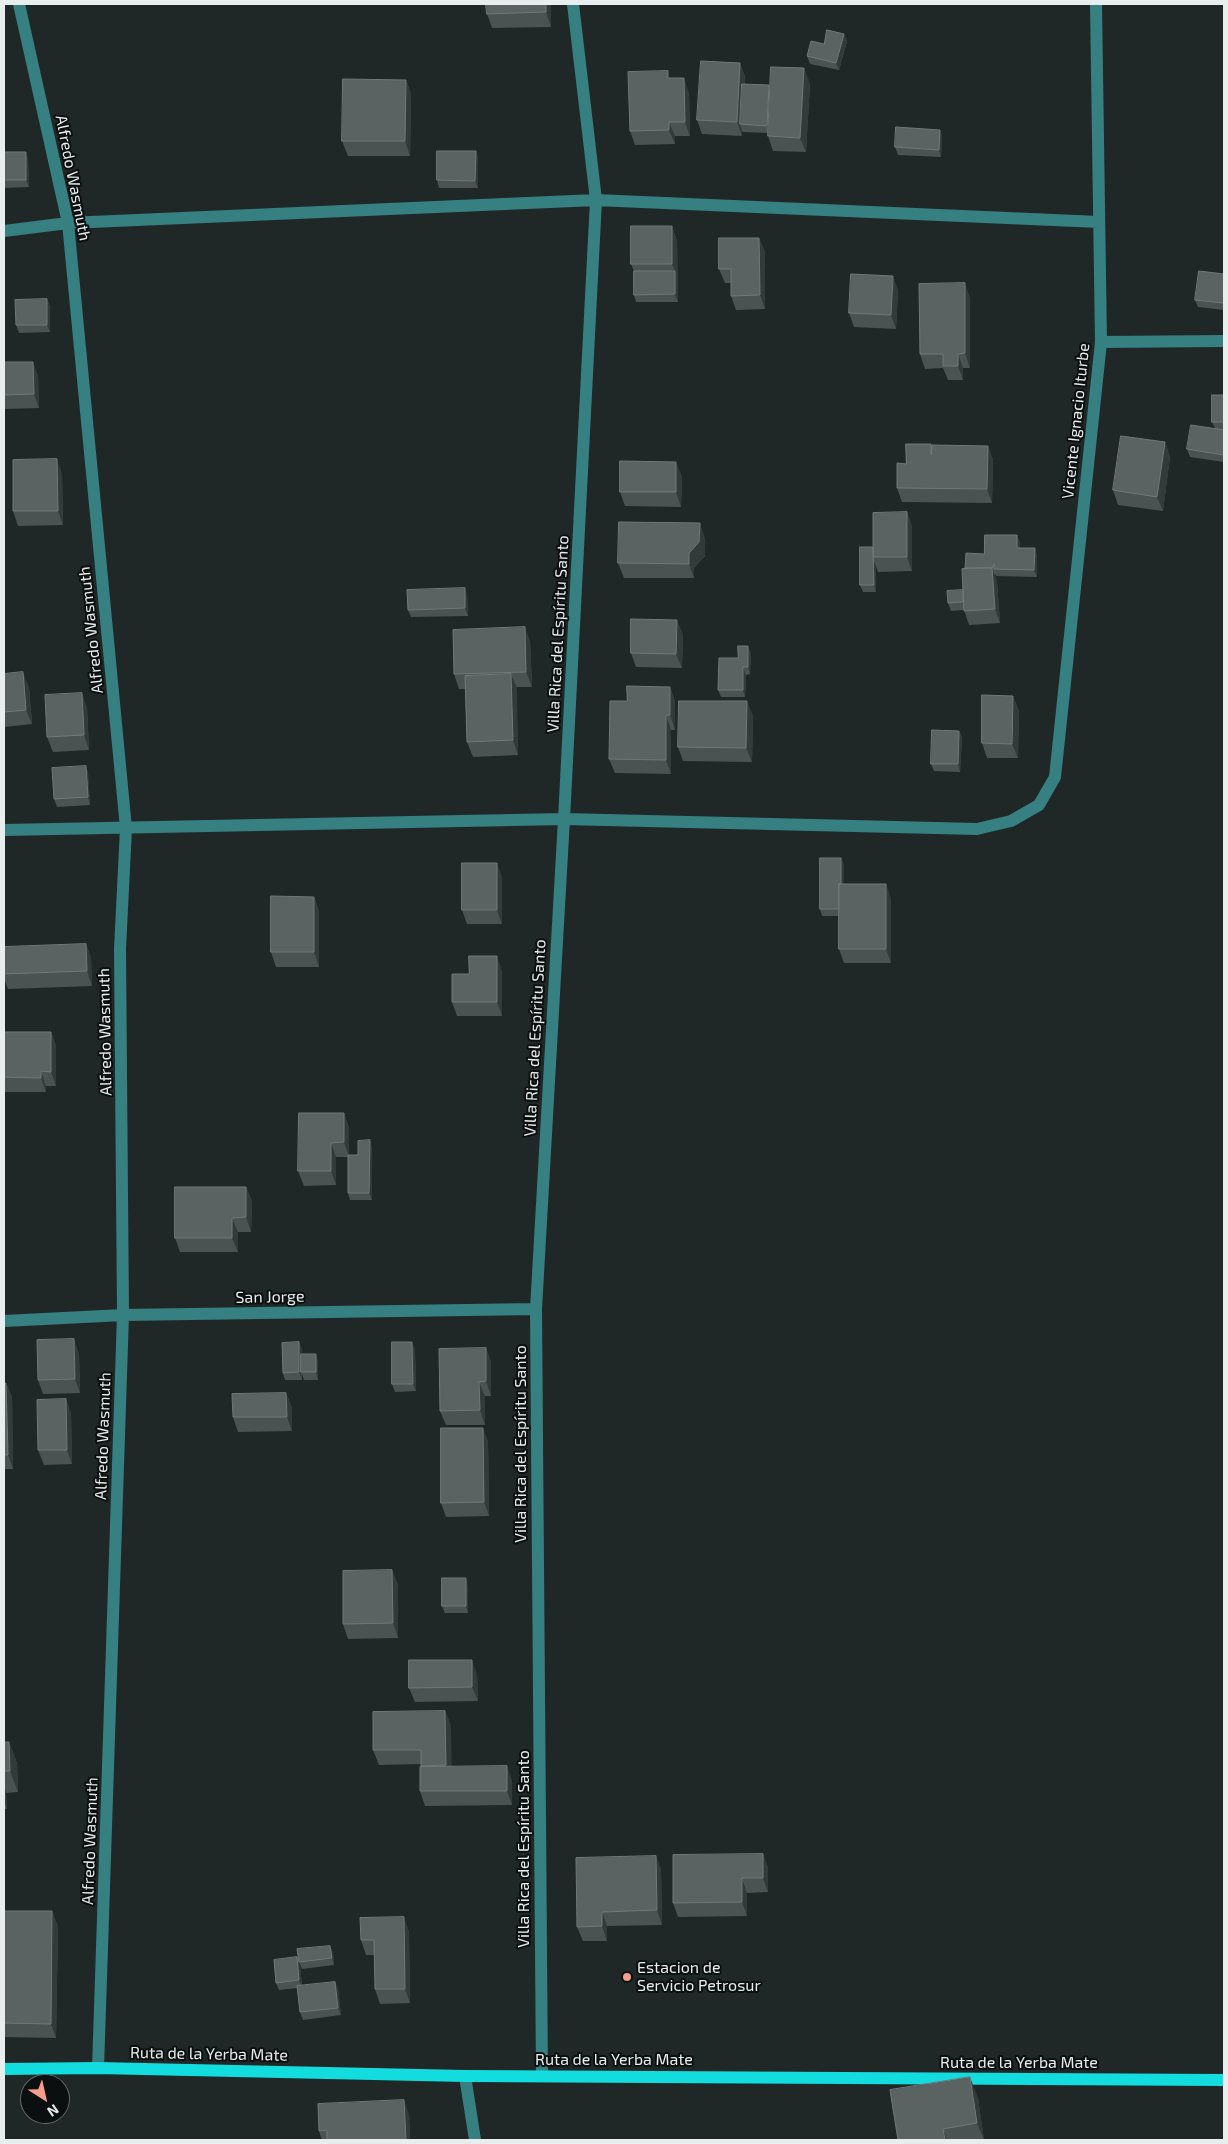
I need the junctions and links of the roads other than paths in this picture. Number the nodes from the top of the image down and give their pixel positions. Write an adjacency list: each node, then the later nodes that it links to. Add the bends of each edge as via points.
1 (19, 4): 6 (street, Alfredo Wasmuth)
2 (573, 4): 4 (street, Villa Rica del Espíritu Santo)
3 (1096, 4): 5 (street, Vicente Ignacio Iturbe)
4 (596, 200): 5 (street); 6 (street); 10 (street, Villa Rica del Espíritu Santo)
5 (1099, 222): 8 (street, Vicente Ignacio Iturbe)
6 (68, 223): 7 (street); 11 (street, Alfredo Wasmuth)
7 (4, 231)
8 (1101, 342): 9 (street); 10 (street, Vicente Ignacio Iturbe, via 1055,777 1039,805 1011,821 976,829)
9 (1224, 342)
10 (564, 819): 11 (street, Vicente Ignacio Iturbe); 13 (street, Villa Rica del Espíritu Santo)
11 (126, 828): 12 (street, Vicente Ignacio Iturbe); 14 (street, Alfredo Wasmuth, via 120,949)
12 (4, 830)
13 (536, 1309): 14 (street, San Jorge); 19 (street, Villa Rica del Espíritu Santo)
14 (123, 1315): 15 (street, San Jorge); 16 (street, Alfredo Wasmuth)
15 (4, 1321)
16 (98, 2068): 17 (main road, Ruta de la Yerba Mate); 18 (main road, Ruta de la Yerba Mate)
17 (4, 2069)
18 (464, 2076): 19 (main road, Ruta de la Yerba Mate); 21 (street)
19 (542, 2076): 20 (main road, Ruta de la Yerba Mate)
20 (1224, 2080)
21 (475, 2140)

